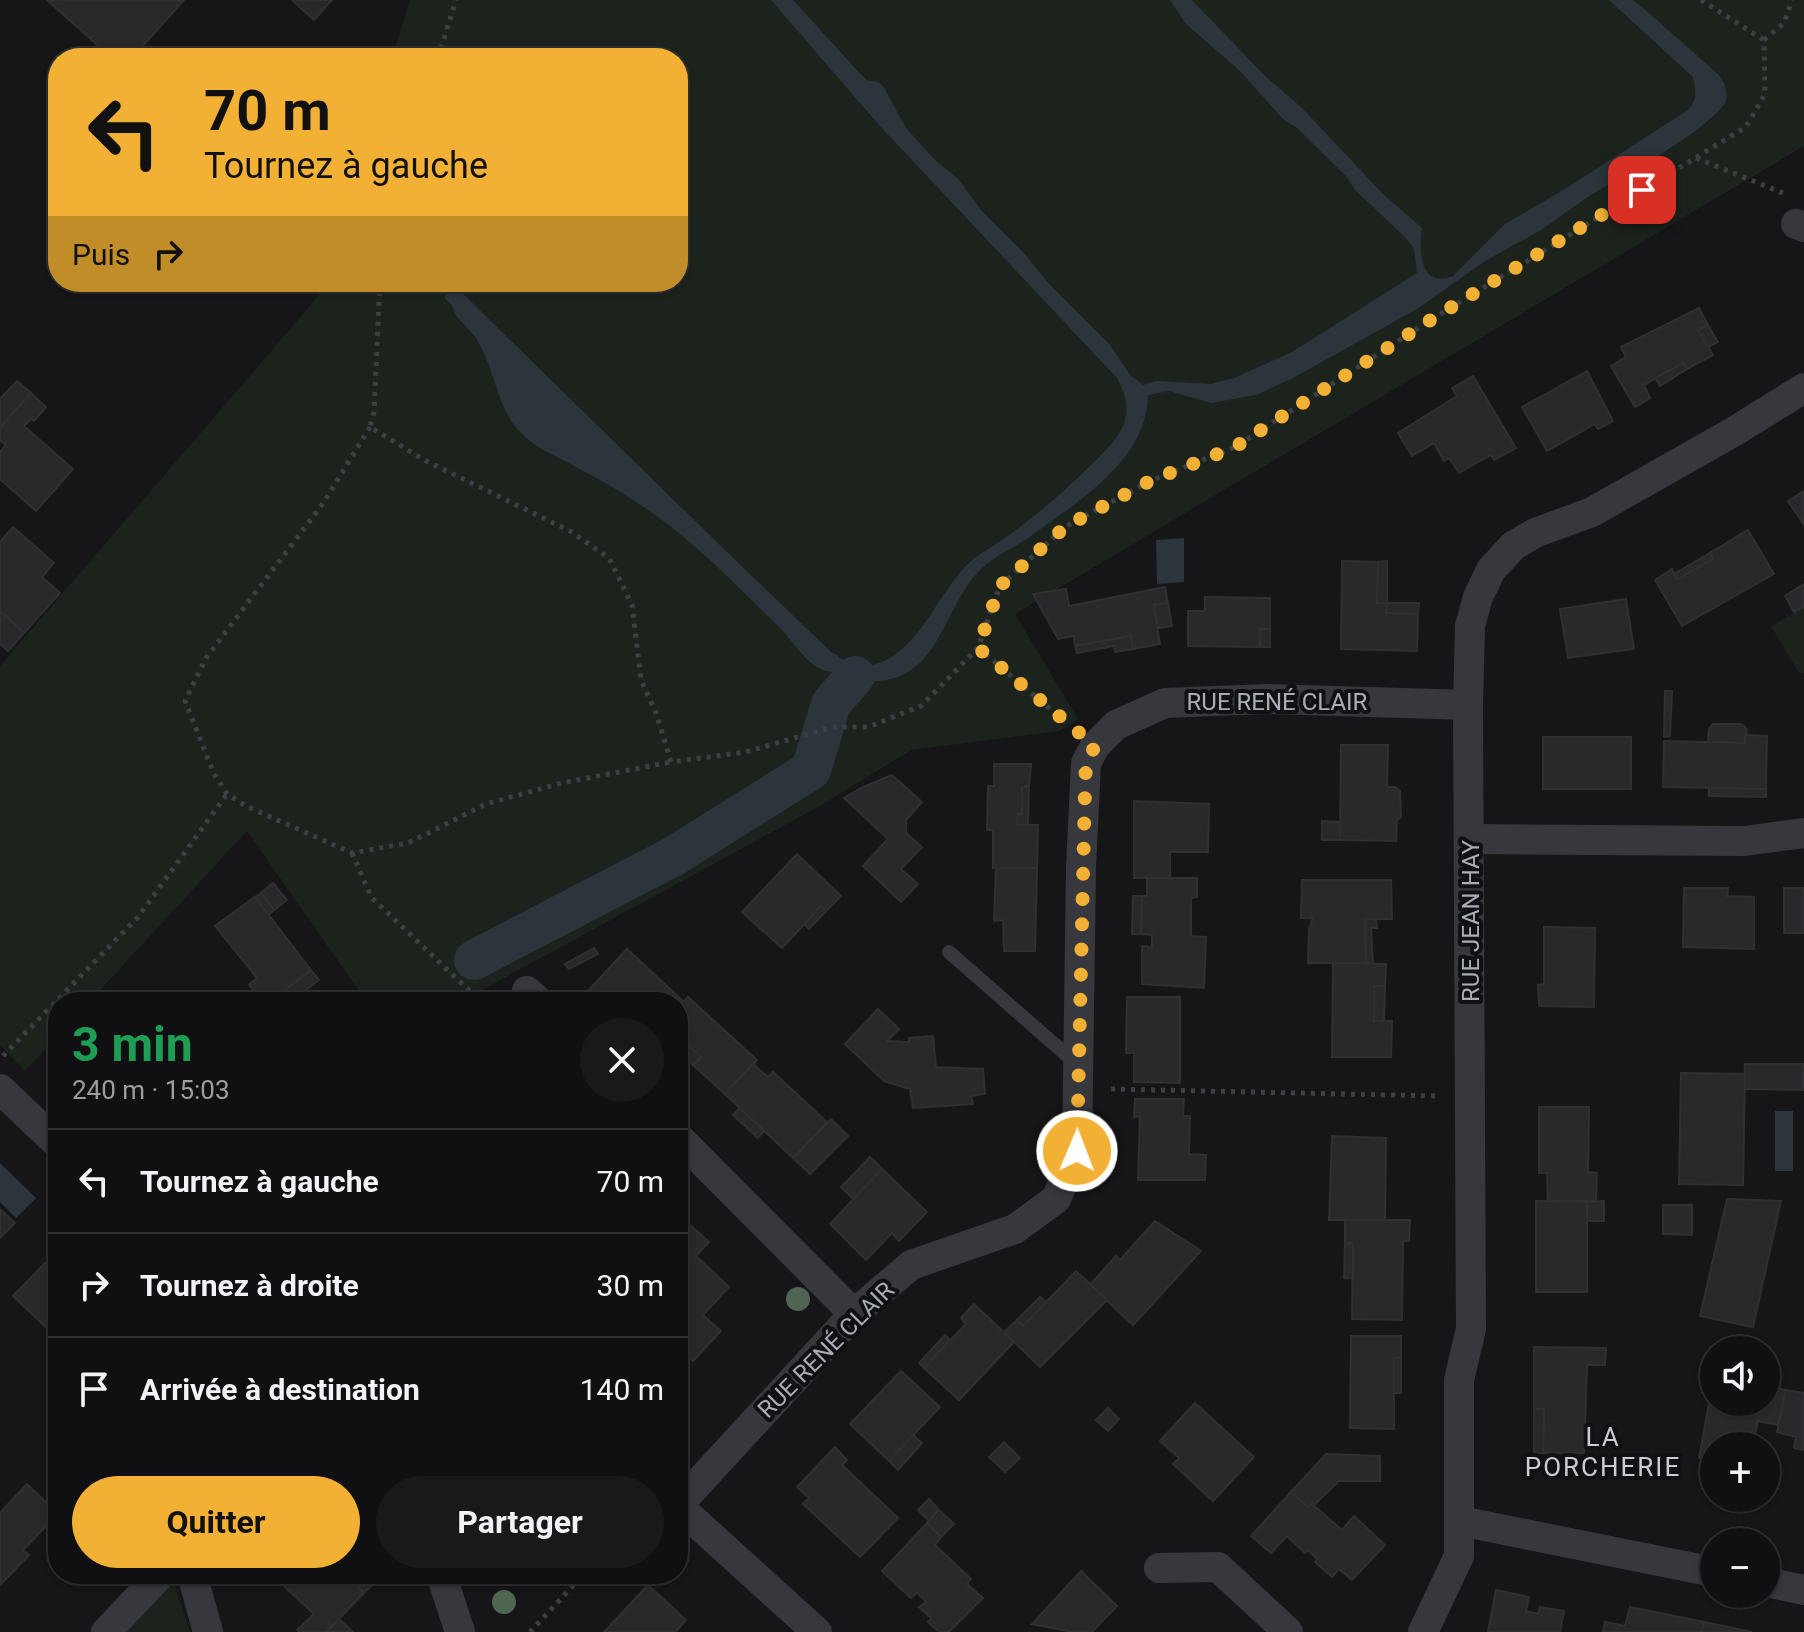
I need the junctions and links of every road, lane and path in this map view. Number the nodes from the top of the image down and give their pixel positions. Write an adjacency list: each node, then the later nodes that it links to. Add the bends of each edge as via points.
1 (456, 0): 5 (path)
2 (1701, 0): 4 (path)
3 (1792, 0): 4 (path, via 1784,23)
4 (1764, 40): 6 (path, via 1765,94 1746,127)
5 (441, 48)
6 (1695, 158): 7 (path, via 1794,200); 11 (path, via 1235,447 1150,481 1065,527 1000,586)
7 (1800, 226)
8 (380, 292): 10 (path)
9 (1804, 388): 12 (street, RUE JEAN HAY, via 1592,512 1513,546 1491,570 1478,597 1470,626)
10 (370, 427): 14 (path, via 426,461 570,531 609,558 632,605 641,680); 15 (path, via 324,502 206,658 185,701)
11 (978, 648): 13 (path); 14 (path, via 921,706 868,727 832,727 746,752)
12 (1468, 705): 13 (street, RUE RENÉ CLAIR, via 1267,699 1165,703 1116,725); 17 (street, RUE JEAN HAY)
13 (1095, 746): 24 (street, RUE RENÉ CLAIR, via 1085,778)
14 (671, 762): 18 (path, via 486,804 408,843)
15 (227, 794): 18 (path); 20 (path, via 138,917)
16 (1804, 833): 17 (street, via 1744,841)
17 (1471, 839): 26 (street, RUE JEAN HAY)
18 (352, 853): 21 (path, via 371,897)
19 (949, 952): 24 (lane)
20 (66, 992)
21 (471, 992)
22 (48, 1010): 23 (path)
23 (0, 1060)
24 (1078, 1077): 26 (path); 29 (street, RUE RENÉ CLAIR, via 1077,1151 1056,1199 1015,1229 911,1265)
25 (0, 1089): 27 (street)
26 (1471, 1096): 32 (street, RUE JEAN HAY, via 1471,1329 1459,1380)
27 (48, 1135)
28 (688, 1147): 29 (street)
29 (854, 1314): 30 (street, RUE RENÉ CLAIR)
30 (688, 1494)
31 (688, 1514): 45 (street, RUE RENÉ CLAIR)
32 (1460, 1521): 34 (street); 47 (street, RUE JEAN HAY, via 1459,1556)
33 (1159, 1568): 46 (street, via 1218,1567)
34 (1700, 1569)
35 (152, 1584): 41 (street)
36 (195, 1584): 42 (street)
37 (449, 1584): 43 (street)
38 (575, 1584): 44 (path)
39 (1780, 1585): 40 (street)
40 (1804, 1590)
41 (106, 1632)
42 (208, 1632)
43 (460, 1632)
44 (530, 1632)
45 (817, 1632)
46 (1288, 1632)
47 (1423, 1632)

